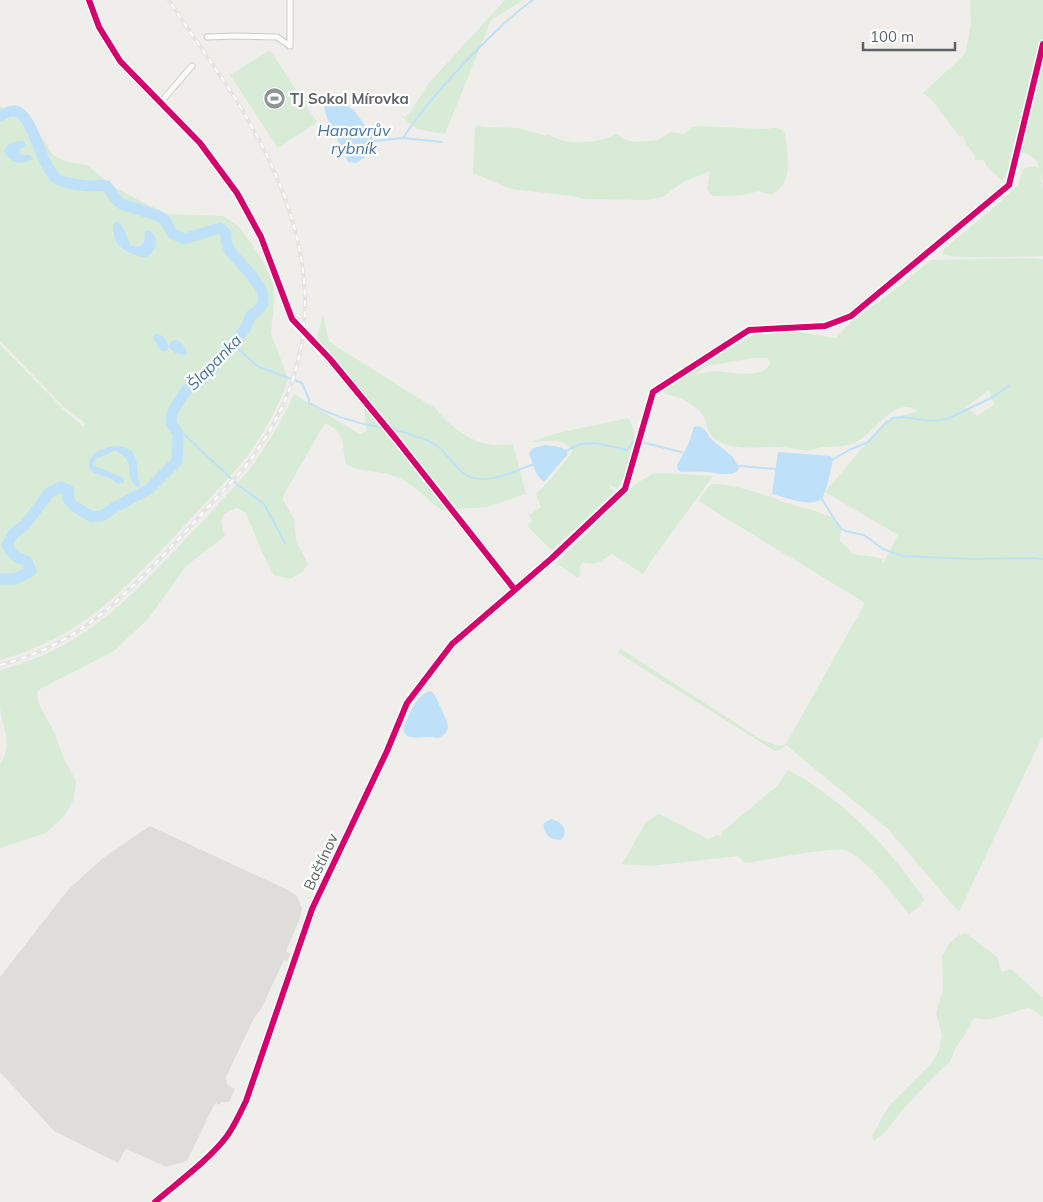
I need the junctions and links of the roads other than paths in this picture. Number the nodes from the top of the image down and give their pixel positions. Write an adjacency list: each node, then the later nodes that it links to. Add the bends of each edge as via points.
1 (89, 0): 6 (street, via 99,27 120,61)
2 (290, 0): 3 (street, via 290,46 277,37)
3 (207, 37)
4 (1043, 44): 7 (street, Baštínov, via 1010,185 851,316 825,326 749,330 653,392 625,489)
5 (192, 66): 6 (street)
6 (160, 102): 7 (street, via 200,143 237,193 261,238 292,319 330,359 396,439)
7 (515, 590): 8 (street, Baštínov, via 452,644 407,703 312,909 246,1101 235,1123 211,1152)
8 (155, 1202)

